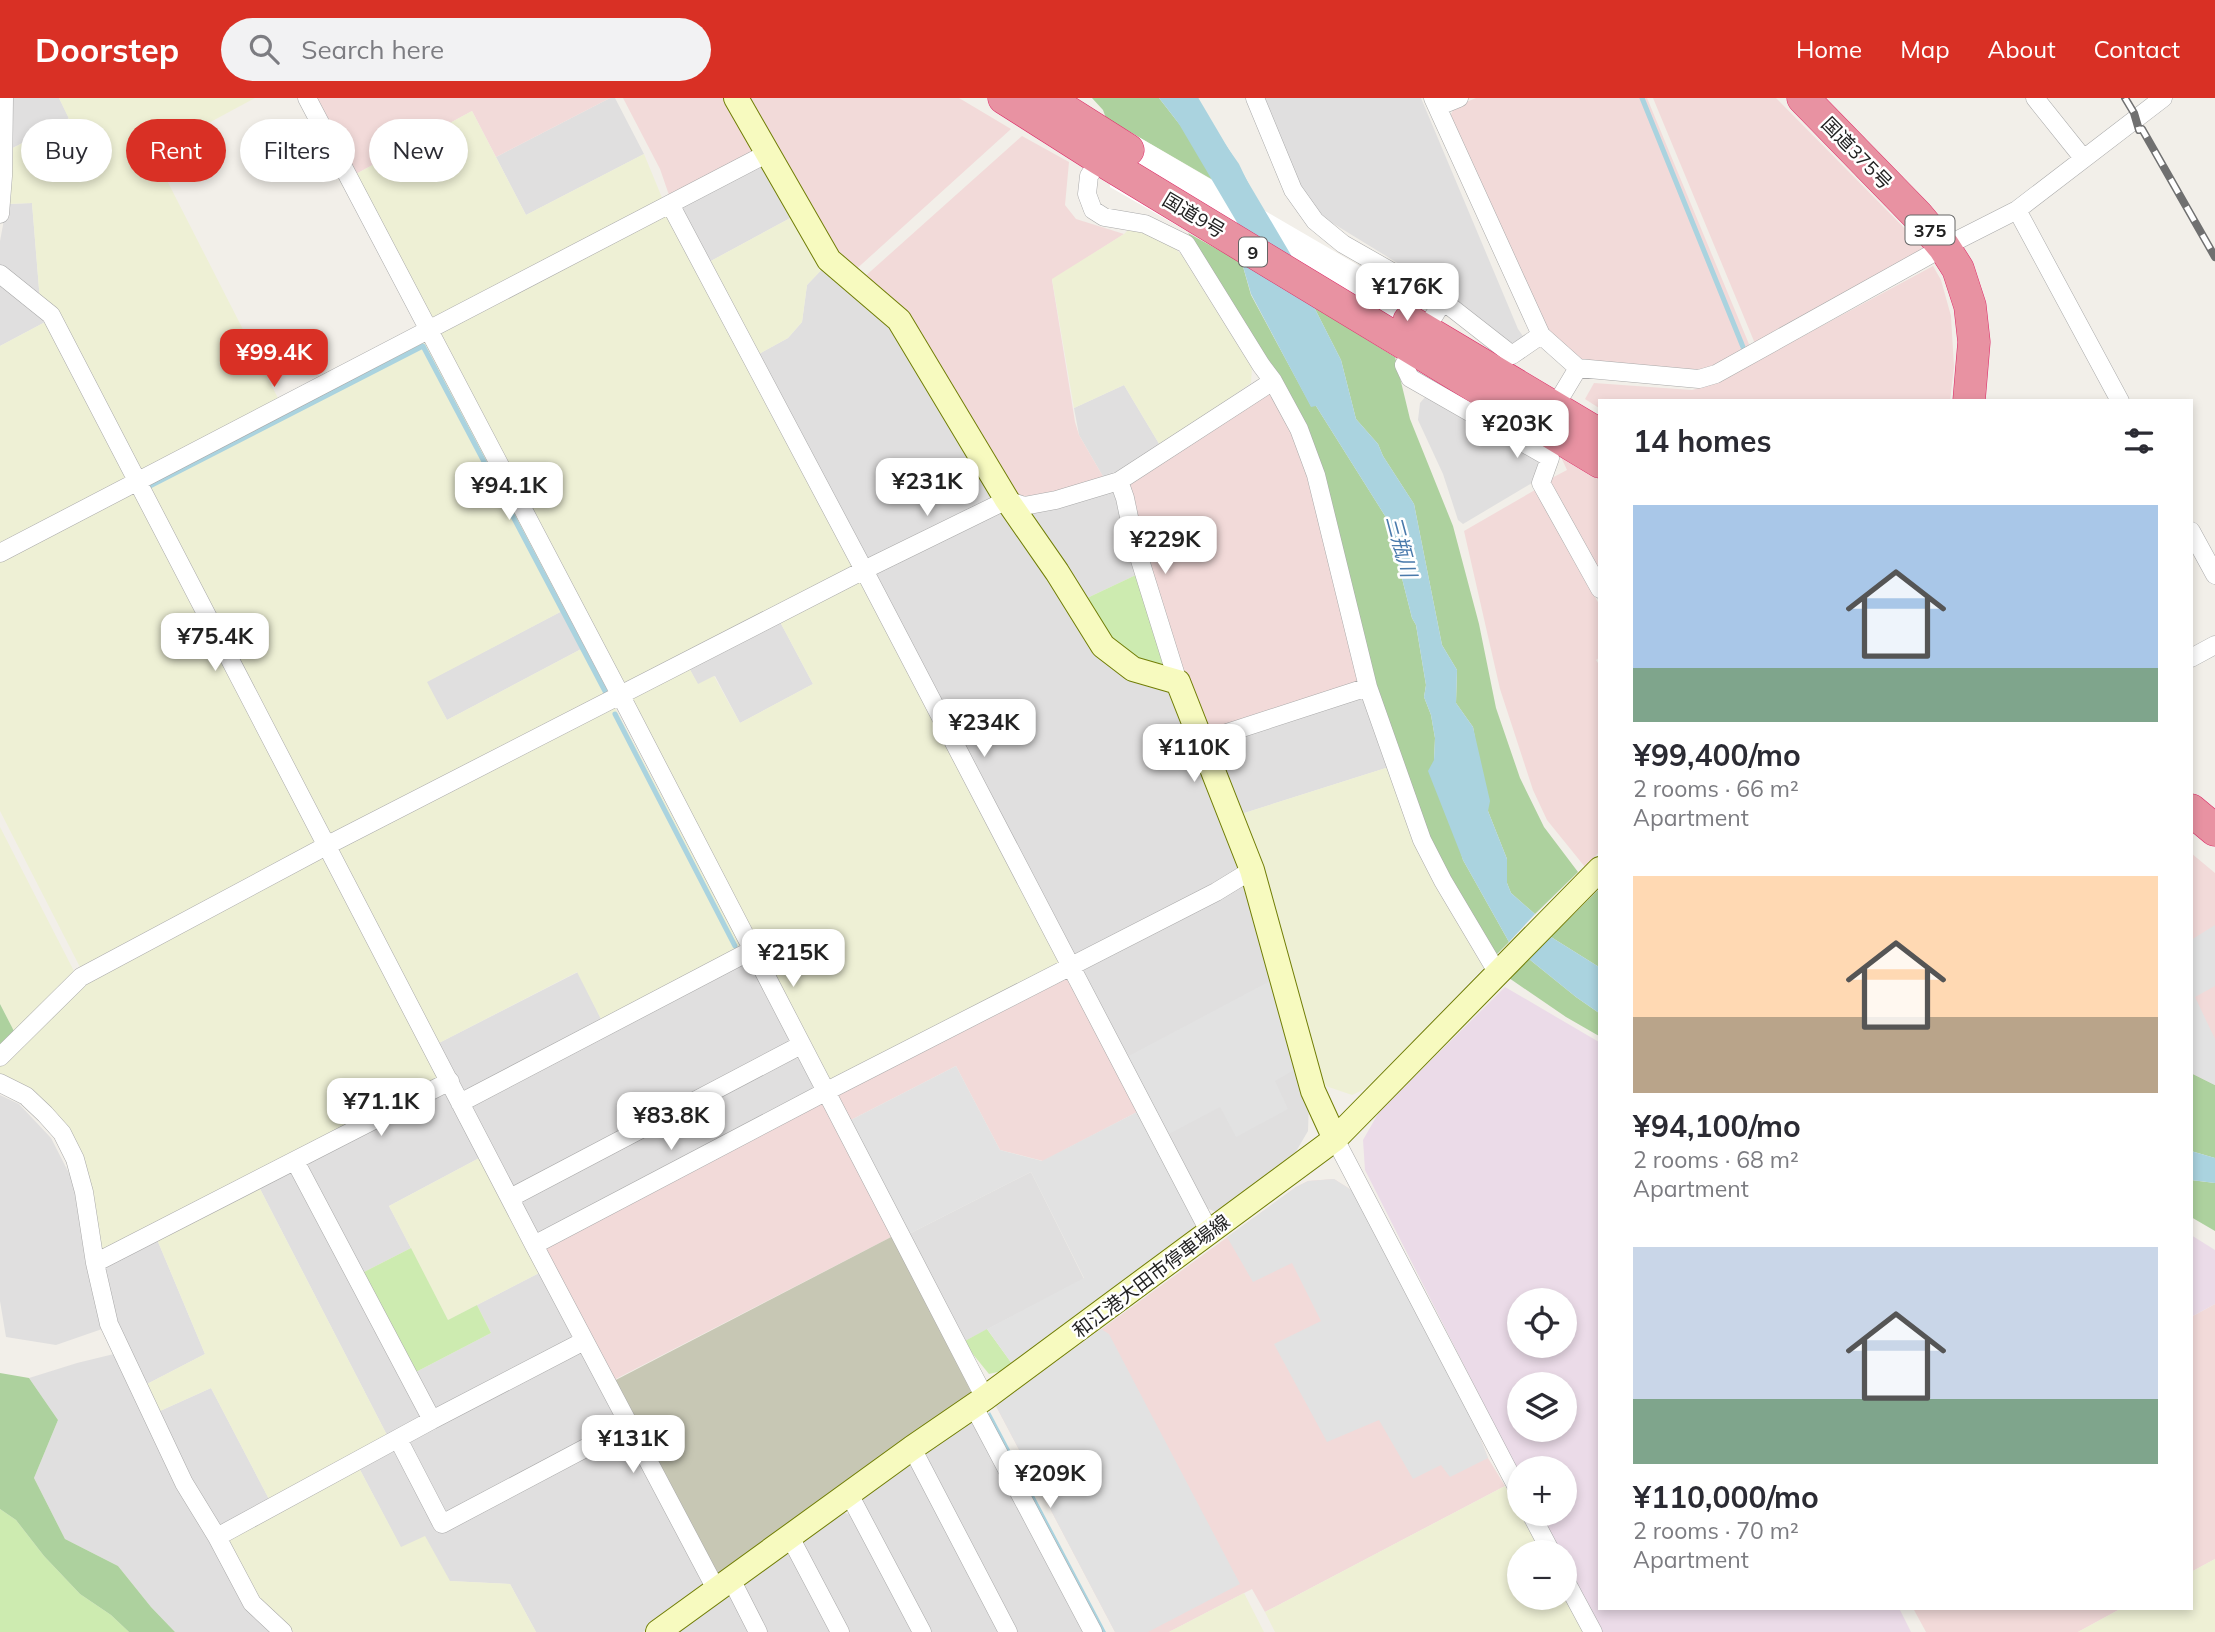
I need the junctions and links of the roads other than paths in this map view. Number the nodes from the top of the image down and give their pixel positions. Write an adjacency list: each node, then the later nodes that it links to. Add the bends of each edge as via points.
1 (4, 98): 17 (street)
2 (307, 98): 21 (street)
3 (736, 98): 12 (street)
4 (1004, 98): 11 (highway, 国道9号 / 9)
5 (1255, 98): 20 (street, via 1293,190 1315,221 1343,244)
6 (1459, 98): 10 (street)
7 (1803, 98): 18 (highway, 国道375号 / 375)
8 (2035, 98): 14 (street)
9 (2163, 98): 14 (street)
10 (1435, 103): 22 (street)
11 (1054, 112): 13 (highway, 国道9号 / 9)
12 (768, 153): 15 (street); 33 (street, via 829,260 899,320)
13 (1112, 154): 23 (highway, 国道9号 / 9, via 1329,272); 23 (highway, 国道9号 / 9, via 1142,183 1365,320); 25 (street, via 1089,177 1087,194 1093,210 1104,218 1145,224 1186,244)
14 (2083, 158): 16 (street)
15 (670, 204): 21 (street); 36 (street)
16 (2017, 210): 18 (street); 27 (street)
17 (0, 214)
18 (1944, 247): 24 (street, via 1716,374 1699,379); 26 (highway, 国道375号 / 375, via 1958,269 1970,306 1974,342)
19 (0, 274): 32 (street, via 51,315)
20 (1443, 300): 22 (street, via 1512,355); 23 (street)
21 (430, 330): 32 (street); 43 (street)
22 (1541, 335): 24 (street)
23 (1419, 340): 28 (highway, 国道9号 / 9); 38 (street, via 1405,365 1410,378 1550,458 1541,483)
24 (1578, 368): 28 (street)
25 (1273, 381): 31 (street); 42 (street, via 1299,429 1315,475)
26 (1969, 399)
27 (2119, 399)
28 (1548, 418): 29 (highway, 国道9号 / 9); 30 (highway, 国道9号 / 9)
29 (1598, 434)
30 (1598, 460)
31 (1119, 481): 33 (street, via 1024,506); 41 (street)
32 (137, 482): 35 (street); 47 (street)
33 (1007, 500): 36 (street); 41 (street, via 1103,646 1133,669)
34 (2193, 535): 37 (street)
35 (0, 553)
36 (864, 570): 43 (street); 51 (street)
37 (2215, 575)
38 (1598, 585)
39 (2215, 645): 40 (street)
40 (2193, 657)
41 (1178, 682): 44 (street)
42 (1367, 687): 44 (street); 52 (street, via 1422,840 1443,881)
43 (621, 696): 47 (street); 50 (street)
44 (1202, 741): 48 (street)
45 (2193, 812): 46 (highway)
46 (2215, 830)
47 (326, 846): 54 (street, via 81,977); 55 (street)
48 (1252, 870): 51 (street); 59 (street, via 1313,1091)
49 (1592, 877): 52 (street, 和江港大田市停車場線)
50 (751, 950): 53 (street); 58 (street)
51 (1071, 966): 57 (street); 62 (street)
52 (1501, 967): 59 (street, 和江港大田市停車場線)
53 (801, 1045): 57 (street); 61 (street)
54 (0, 1057)
55 (450, 1081): 58 (street); 60 (street)
56 (0, 1083): 64 (street, via 26,1096 62,1133 85,1192)
57 (825, 1092): 63 (street); 66 (street)
58 (460, 1103): 61 (street)
59 (1335, 1139): 62 (street, 和江港大田市停車場線); 71 (street)
60 (295, 1161): 64 (street); 67 (street)
61 (510, 1198): 63 (street)
62 (1210, 1233): 66 (street, 和江港大田市停車場線)
63 (534, 1245): 65 (street)
64 (95, 1264): 73 (street, via 109,1324 184,1483)
65 (584, 1341): 67 (street); 68 (street)
66 (979, 1402): 70 (street, 和江港大田市停車場線); 83 (street)
67 (432, 1420): 69 (street)
68 (629, 1425): 69 (street, via 442,1524); 75 (street)
69 (398, 1439): 73 (street)
70 (912, 1448): 72 (street, 和江港大田市停車場線); 82 (street)
71 (1507, 1468)
72 (849, 1494): 74 (street, 和江港大田市停車場線); 81 (street)
73 (218, 1537): 77 (street, via 252,1603)
74 (790, 1537): 75 (street, 和江港大田市停車場線); 80 (street)
75 (724, 1585): 78 (street, 和江港大田市停車場線); 79 (street)
76 (1577, 1602): 84 (street)
77 (283, 1632)
78 (658, 1632)
79 (758, 1632)
80 (840, 1632)
81 (922, 1632)
82 (1008, 1632)
83 (1093, 1632)
84 (1593, 1632)

